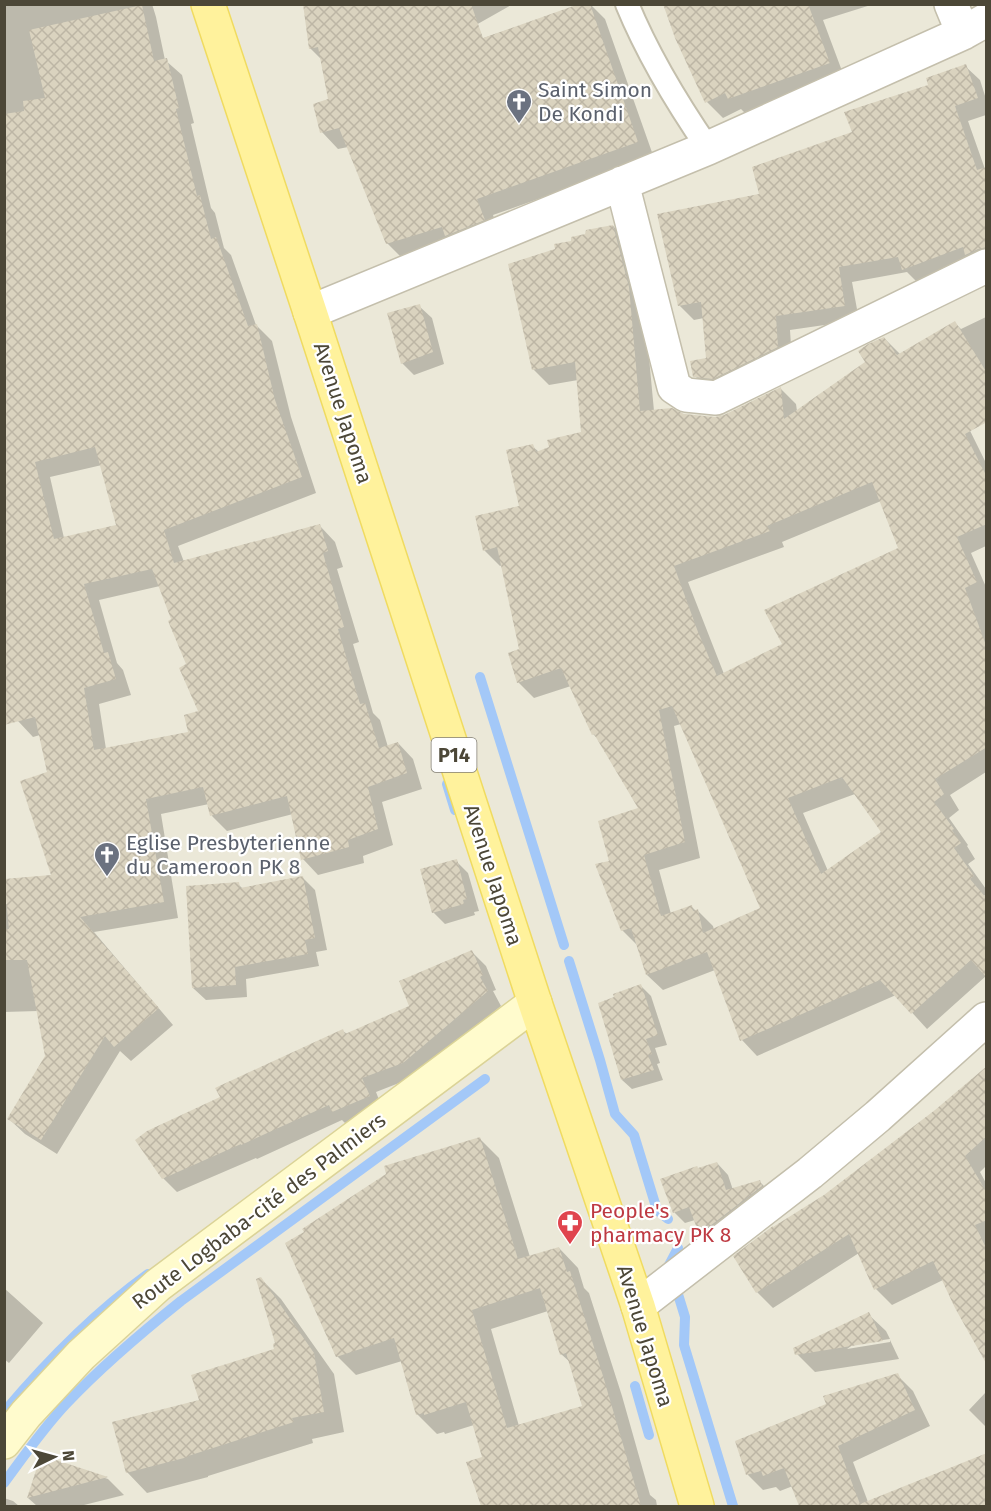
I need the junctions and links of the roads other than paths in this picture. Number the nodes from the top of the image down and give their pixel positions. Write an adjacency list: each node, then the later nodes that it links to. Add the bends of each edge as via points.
1 (208, 4): 7 (main road, Avenue Japoma / P14)
2 (627, 4): 4 (lane, via 647,49)
3 (967, 19): 4 (street)
4 (708, 148): 5 (street)
5 (622, 183): 6 (street, via 674,387 686,395 716,398); 7 (street)
6 (987, 266)
7 (310, 312): 8 (main road, Avenue Japoma / P14)
8 (535, 1003): 10 (main road, Avenue Japoma / P14); 11 (main road, Route Logbaba-cité des Palmiers, via 158,1285 81,1355)
9 (987, 1019): 10 (street, via 810,1173)
10 (638, 1306): 12 (main road, Avenue Japoma / P14)
11 (4, 1442)
12 (697, 1506)

